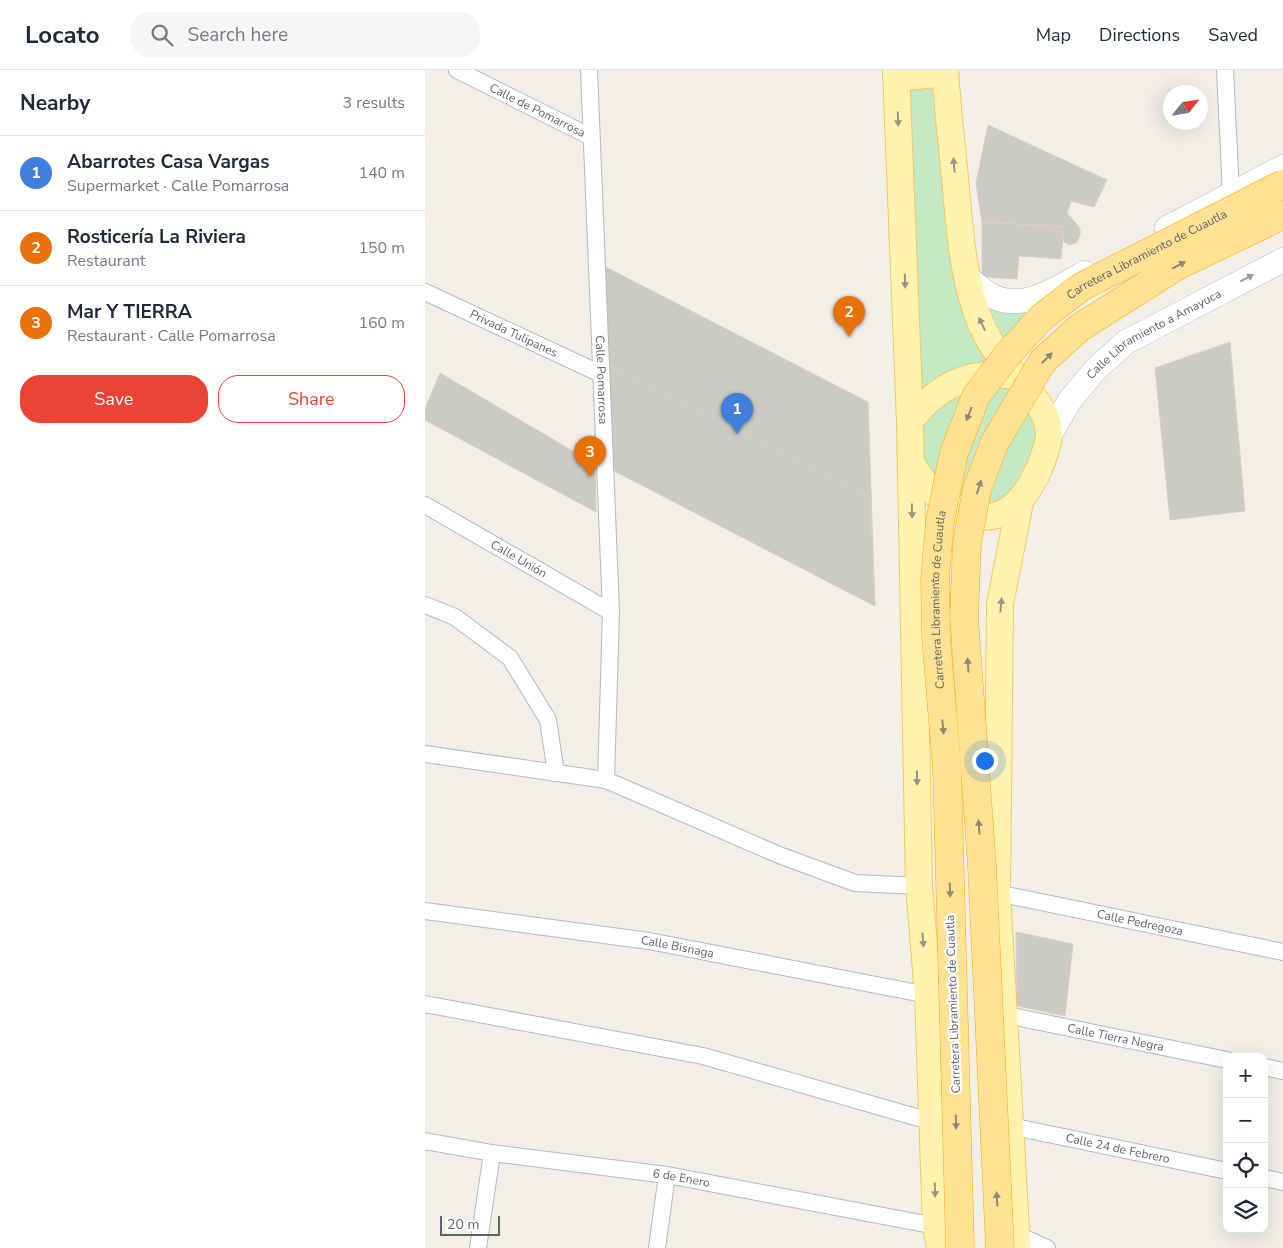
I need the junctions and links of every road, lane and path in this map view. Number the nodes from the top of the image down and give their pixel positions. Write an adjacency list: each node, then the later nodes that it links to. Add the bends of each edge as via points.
1 (457, 70): 6 (street, Calle de Pomarrosa)
2 (589, 70): 6 (street, Calle Pomarrosa)
3 (1225, 70): 9 (street)
4 (945, 71): 5 (main road); 12 (main road, one-way to 4)
5 (896, 74): 16 (main road, one-way to 16)
6 (591, 137): 14 (street, Calle Pomarrosa)
7 (1283, 167): 9 (street)
8 (1283, 184): 48 (highway, Carretera Libramiento de Cuautla, one-way to 48, bridge, via 1081,286 1041,317 976,396 954,453 940,521 935,578 936,637 947,769)
9 (1231, 194): 12 (street, via 1037,299 1012,301 989,295)
10 (1283, 215): 45 (highway, Carretera Libramiento de Cuautla, one-way to 10, bridge, via 964,617 967,543 977,489 994,444 1042,362 1079,328 1177,266)
11 (1283, 260): 17 (street, Calle Libramiento a Amayuca, one-way to 11, via 1071,400 1096,369 1126,342)
12 (966, 276): 15 (main road, one-way to 12, via 982,326)
13 (425, 292): 14 (street, Privada Tulipanes)
14 (601, 374): 22 (street, Calle Pomarrosa)
15 (1014, 375): 16 (main road, via 993,373 955,382 932,396); 17 (main road, via 1037,401)
16 (910, 422): 18 (main road)
17 (1049, 436): 19 (main road, via 1042,462)
18 (911, 462): 19 (main road, via 932,493 947,505 964,512 983,517 1001,514); 26 (main road, one-way to 26)
19 (1020, 502): 27 (main road, one-way to 19, via 1000,604)
20 (425, 505): 22 (street, Calle Unión)
21 (425, 605): 24 (street, via 455,617 510,658 548,720)
22 (611, 612): 25 (street, Calle Pomarrosa)
23 (425, 754): 24 (street)
24 (556, 773): 25 (street)
25 (606, 780): 26 (street, via 779,855 855,882)
26 (919, 886): 30 (main road, one-way to 30)
27 (997, 893): 29 (street, Calle Pedregoza); 32 (main road)
28 (425, 911): 30 (street, Calle Bisnaga, via 649,942)
29 (1283, 952)
30 (928, 995): 36 (main road)
31 (425, 1004): 36 (street, via 703,1056)
32 (1006, 1016): 33 (street, Calle Tierra Negra); 37 (main road)
33 (1223, 1059)
34 (1268, 1068): 35 (street)
35 (1283, 1071)
36 (933, 1122): 44 (main road, one-way to 44)
37 (1010, 1126): 40 (street, Calle 24 de Febrero); 45 (main road)
38 (425, 1141): 39 (street, 6 de Enero)
39 (492, 1153): 41 (street, 6 de Enero); 46 (street)
40 (1223, 1170)
41 (667, 1175): 44 (street, 6 de Enero); 47 (street)
42 (1268, 1179): 43 (street)
43 (1283, 1182)
44 (938, 1237)
45 (1012, 1244): 49 (street)
46 (478, 1248)
47 (657, 1248)
48 (960, 1248)
49 (1047, 1248)

